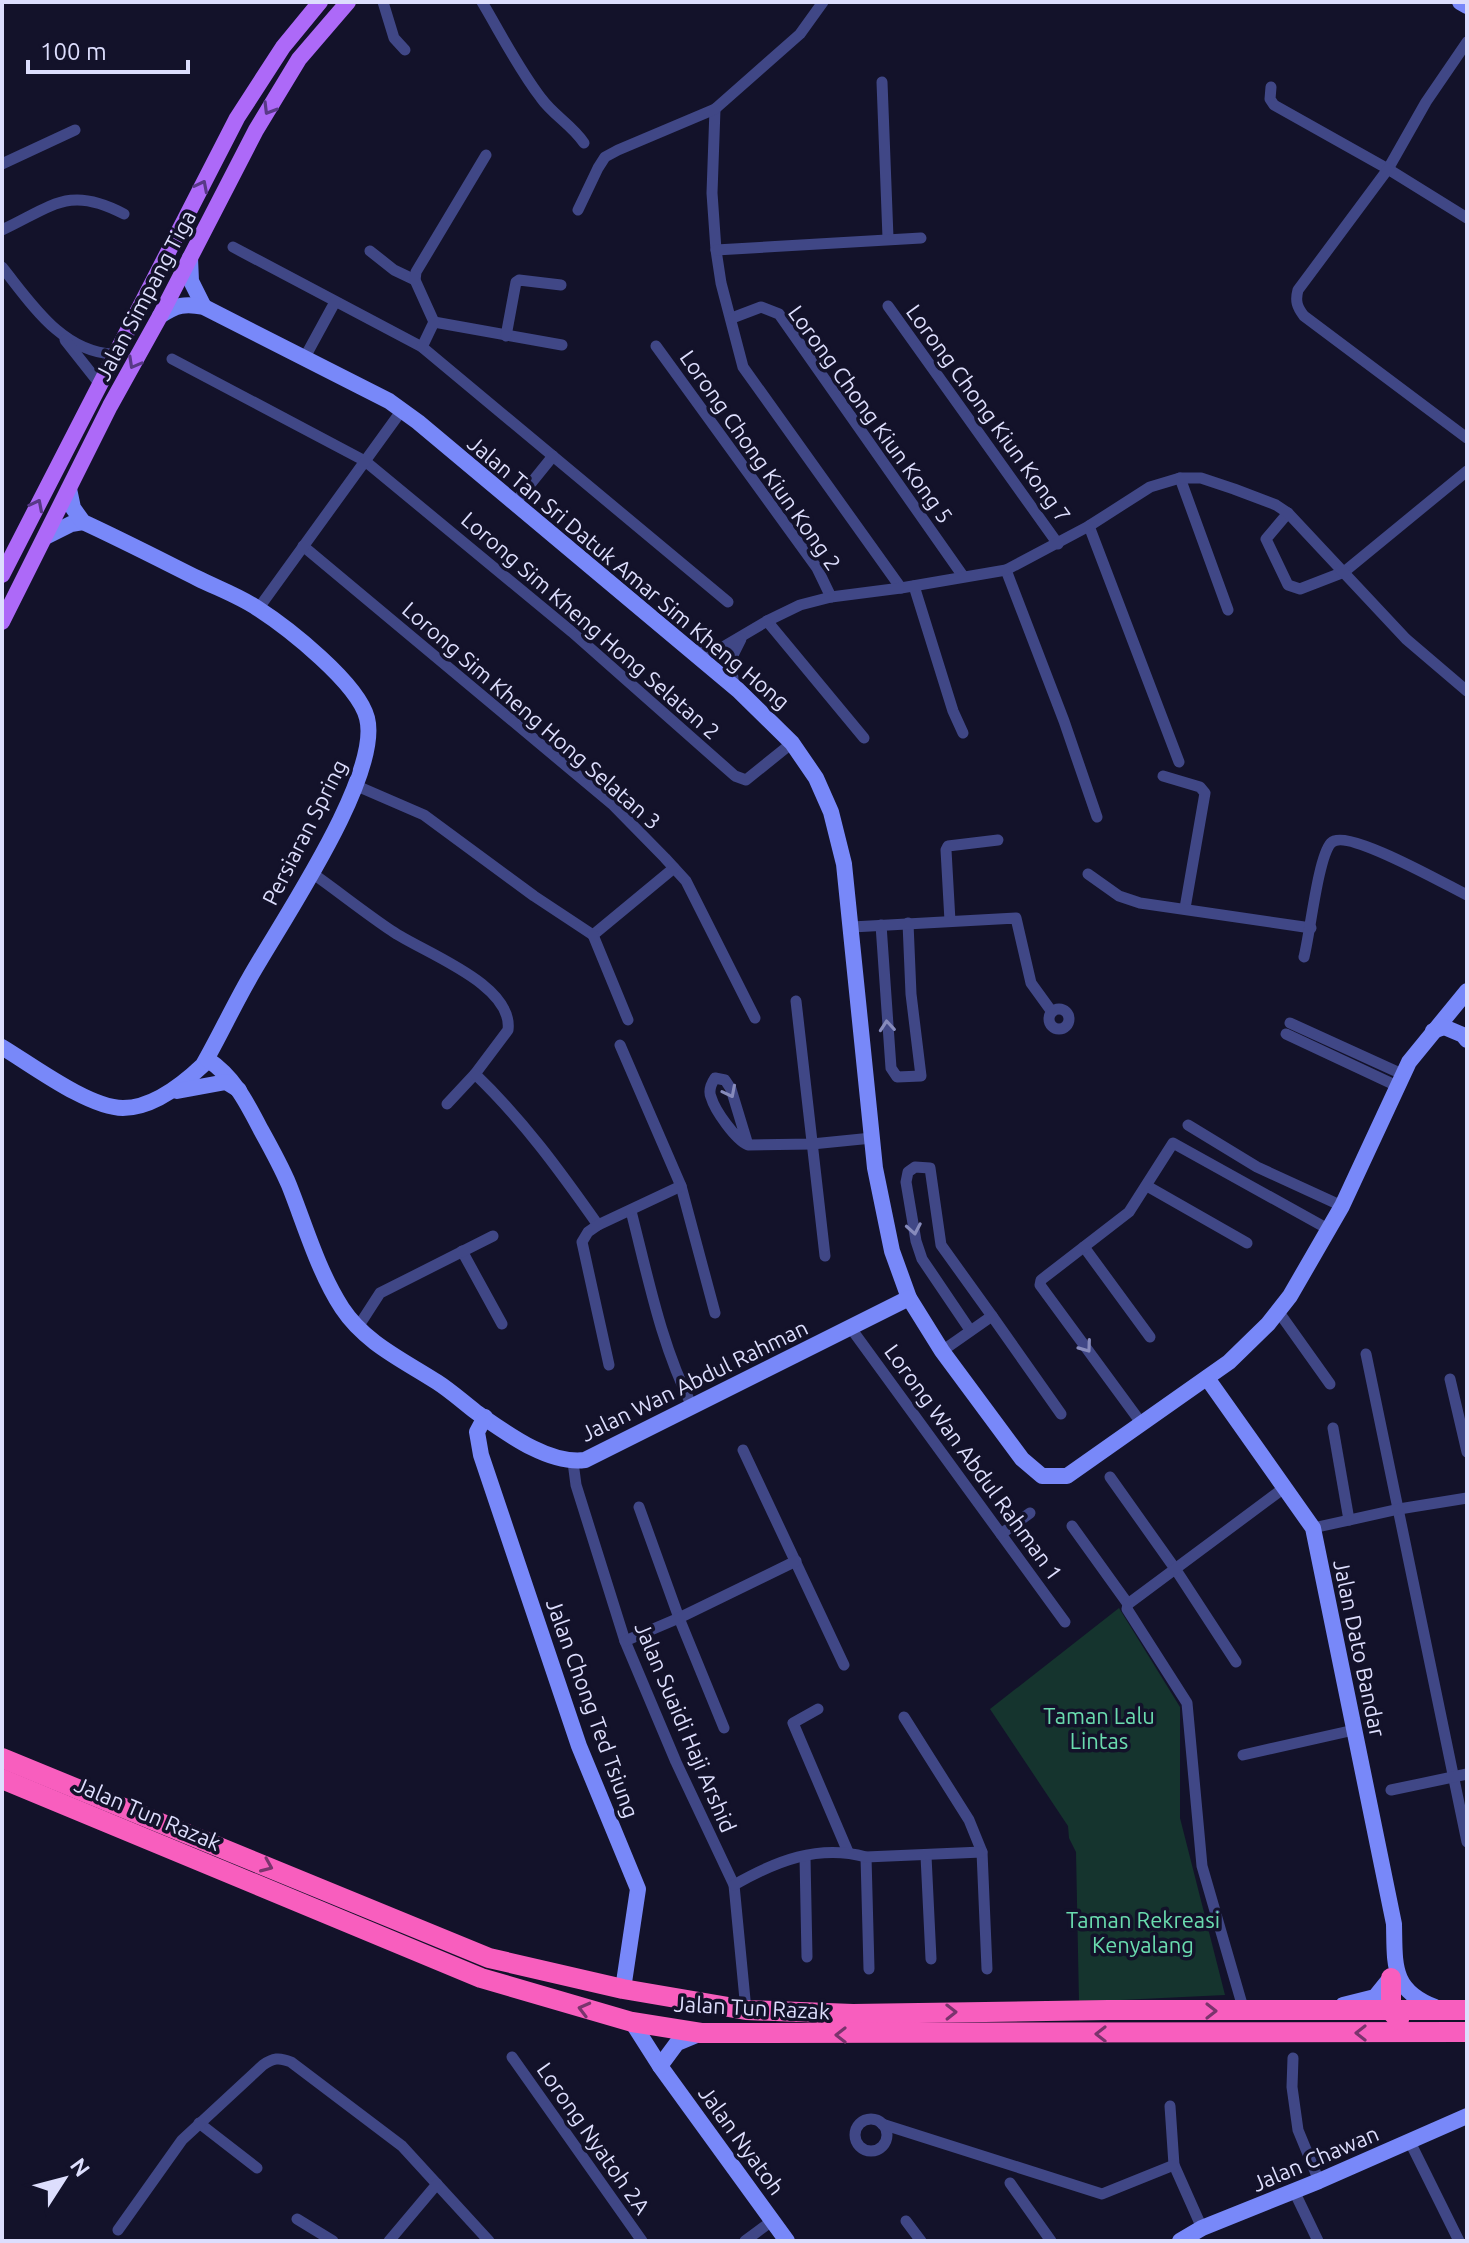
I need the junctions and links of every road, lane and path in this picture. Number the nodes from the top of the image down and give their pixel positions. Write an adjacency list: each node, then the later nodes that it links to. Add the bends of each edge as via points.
1 (320, 2): 42 (main road, Jalan Simpang Tiga, one-way to 1, via 237,118)
2 (348, 2): 27 (main road, Jalan Simpang Tiga, one-way to 27, via 279,91)
3 (383, 2): 9 (street, via 394,38)
4 (482, 2): 14 (street, via 543,101)
5 (823, 2): 12 (street, via 800,34)
6 (1460, 2): 7 (street)
7 (1467, 6)
8 (1467, 42): 17 (street)
9 (405, 50)
10 (882, 82): 22 (street)
11 (1271, 87): 17 (street, via 1270,99 1287,114)
12 (715, 109): 18 (street, via 605,157); 25 (street)
13 (75, 130): 16 (street)
14 (584, 143)
15 (486, 155): 29 (street, via 422,258)
16 (2, 164)
17 (1388, 169): 20 (street); 47 (street, via 1298,290 1297,307)
18 (578, 210)
19 (124, 214): 21 (street, via 100,201 69,199)
20 (1467, 218)
21 (2, 230)
22 (888, 238): 23 (street); 25 (street)
23 (921, 238)
24 (233, 247): 31 (street)
25 (716, 250): 35 (street)
26 (370, 251): 29 (street)
27 (190, 258): 33 (street, via 191,281); 34 (main road, Jalan Simpang Tiga)
28 (2, 267): 37 (street)
29 (415, 280): 36 (street)
30 (561, 285): 38 (street, via 516,282)
31 (335, 302): 41 (street); 43 (street)
32 (888, 306): 58 (street, Lorong Chong Kiun Kong 7)
33 (204, 307): 34 (street, via 185,303); 43 (street, Jalan Tan Sri Datuk Amar Sim Kheng Hong)
34 (160, 316): 52 (main road, Jalan Simpang Tiga, one-way to 52)
35 (732, 318): 63 (street, Lorong Chong Kiun Kong 5, via 761,307 779,314); 65 (street, via 743,367)
36 (434, 322): 38 (street); 41 (street)
37 (62, 336): 42 (street, via 100,354); 45 (street)
38 (506, 336): 39 (street)
39 (562, 345)
40 (656, 346): 66 (street, Lorong Chong Kiun Kong 2, via 817,568)
41 (422, 347): 48 (street)
42 (113, 354): 45 (main road, Jalan Simpang Tiga)
43 (305, 357): 46 (street, Jalan Tan Sri Datuk Amar Sim Kheng Hong)
44 (172, 359): 49 (street)
45 (99, 383): 62 (main road, Jalan Simpang Tiga, one-way to 45)
46 (402, 410): 49 (street); 53 (street, Jalan Tan Sri Datuk Amar Sim Kheng Hong)
47 (1467, 438)
48 (553, 456): 53 (street); 67 (street)
49 (365, 461): 59 (street); 78 (street, Lorong Sim Kheng Hong Selatan 2, via 735,776 746,780)
50 (1467, 471): 61 (street)
51 (1180, 478): 54 (street, via 1201,478); 56 (street, via 1150,487); 69 (street)
52 (69, 489): 55 (street); 57 (main road, Jalan Simpang Tiga)
53 (515, 503): 73 (street, Jalan Tan Sri Datuk Amar Sim Kheng Hong)
54 (1288, 513): 61 (street); 61 (street, via 1266,539 1288,585 1300,589)
55 (83, 522): 57 (street); 68 (street, Persiaran Spring)
56 (1089, 526): 58 (street); 79 (street)
57 (45, 537): 71 (main road, Jalan Simpang Tiga)
58 (1058, 544): 60 (street)
59 (303, 546): 68 (street); 84 (street, Lorong Sim Kheng Hong Selatan 3, via 612,804)
60 (1006, 570): 63 (street); 82 (street)
61 (1344, 572): 75 (street, via 1406,639)
62 (2, 575)
63 (963, 576): 64 (street)
64 (914, 586): 65 (street); 76 (street)
65 (901, 588): 66 (street)
66 (831, 597): 70 (street)
67 (728, 602)
68 (258, 609): 81 (street, Persiaran Spring, via 337,673 362,704 369,732)
69 (1228, 610)
70 (767, 621): 72 (street); 77 (street)
71 (2, 622)
72 (747, 632): 73 (street, via 718,650); 74 (street, via 729,663)
73 (686, 647): 74 (street, Jalan Tan Sri Datuk Amar Sim Kheng Hong)
74 (738, 690): 78 (street, Jalan Tan Sri Datuk Amar Sim Kheng Hong)
75 (1467, 691)
76 (963, 733)
77 (864, 738)
78 (792, 743): 92 (street, Jalan Tan Sri Datuk Amar Sim Kheng Hong, via 831,812)
79 (1179, 762)
80 (1163, 776): 88 (street, via 1196,785 1205,793)
81 (357, 786): 85 (street, Persiaran Spring); 94 (street, via 424,815)
82 (1097, 817)
83 (998, 840): 89 (street, via 948,846)
84 (674, 868): 94 (street); 100 (street, Lorong Sim Kheng Hong Selatan 3, via 686,881)
85 (312, 873): 98 (street, Persiaran Spring); 108 (street, via 499,1000 508,1030)
86 (1088, 874): 88 (street, via 1127,899)
87 (1467, 895): 93 (street, via 1384,853 1335,840 1322,867)
88 (1185, 908): 93 (street)
89 (950, 921): 90 (street); 99 (street, via 1016,918 1031,983)
90 (908, 923): 91 (street); 91 (street, one-way to 91, via 921,1076 897,1077 891,1068)
91 (881, 925): 92 (street)
92 (852, 927): 114 (street, Jalan Tan Sri Datuk Amar Sim Kheng Hong)
93 (1311, 928): 95 (street)
94 (593, 935): 101 (street)
95 (1304, 957)
96 (1467, 991): 103 (street, Jalan Tan Sri Datuk Amar Sim Kheng Hong)
97 (796, 1001): 115 (street)
98 (233, 1010): 107 (street, Persiaran Spring); 110 (street, via 224,1049)
99 (1052, 1012)
100 (755, 1018)
101 (628, 1020)
102 (1288, 1029): 109 (street)
103 (1433, 1031): 104 (street, via 1444,1027); 109 (street, Jalan Tan Sri Datuk Amar Sim Kheng Hong)
104 (1467, 1040)
105 (620, 1045): 117 (street)
106 (2, 1047): 111 (street, via 111,1107 134,1107)
107 (207, 1059): 110 (street, Jalan Wan Abdul Rahman); 111 (street)
108 (475, 1074): 112 (street); 121 (street, via 510,1107)
109 (1399, 1080): 119 (street, Jalan Tan Sri Datuk Amar Sim Kheng Hong)
110 (236, 1084): 111 (street); 133 (street, Jalan Wan Abdul Rahman, via 287,1182 332,1291)
111 (167, 1093)
112 (447, 1104)
113 (1188, 1125): 119 (street, via 1257,1167)
114 (872, 1138): 115 (street); 128 (street, Jalan Tan Sri Datuk Amar Sim Kheng Hong, via 881,1208)
115 (812, 1144): 116 (street); 127 (street)
116 (748, 1145): 116 (street, one-way to 116, via 739,1142 710,1097 715,1078 725,1080 731,1089)
117 (681, 1186): 120 (street); 130 (street)
118 (1147, 1186): 122 (street, via 1173,1143); 124 (street); 125 (street, via 1129,1212)
119 (1342, 1206): 122 (street, Jalan Tan Sri Datuk Amar Sim Kheng Hong)
120 (631, 1211): 121 (street); 144 (street, via 665,1342)
121 (598, 1225): 139 (street, via 582,1242)
122 (1328, 1229): 129 (street, Jalan Tan Sri Datuk Amar Sim Kheng Hong)
123 (493, 1236): 126 (street)
124 (1247, 1243)
125 (1084, 1247): 136 (street); 147 (street, one-way to 147, via 1040,1285)
126 (462, 1251): 132 (street); 133 (street, via 380,1293)
127 (825, 1256)
128 (909, 1298): 134 (street, Jalan Wan Abdul Rahman); 137 (street, Jalan Tan Sri Datuk Amar Sim Kheng Hong)
129 (1278, 1311): 140 (street, Jalan Tan Sri Datuk Amar Sim Kheng Hong); 142 (street)
130 (715, 1313)
131 (992, 1316): 135 (street); 135 (street, one-way to 135, via 941,1245 930,1168 915,1167 906,1182 918,1249); 145 (street)
132 (502, 1324)
133 (358, 1327): 143 (street, Jalan Wan Abdul Rahman)
134 (850, 1327): 144 (street, Jalan Wan Abdul Rahman); 162 (street, Lorong Wan Abdul Rahman 1)
135 (970, 1330): 137 (street)
136 (1150, 1337)
137 (942, 1351): 147 (street, Jalan Tan Sri Datuk Amar Sim Kheng Hong, via 1022,1459 1042,1476 1067,1476)
138 (1366, 1354): 157 (street)
139 (609, 1365)
140 (1207, 1378): 147 (street, Jalan Tan Sri Datuk Amar Sim Kheng Hong); 154 (street, Jalan Dato Bandar)
141 (1450, 1379): 151 (street)
142 (1330, 1384)
143 (454, 1395): 146 (street, Jalan Wan Abdul Rahman); 149 (street, Jalan Chong Ted Tsiung)
144 (692, 1406): 152 (street, Jalan Wan Abdul Rahman)
145 (1061, 1414)
146 (489, 1420): 149 (street); 152 (street, Jalan Wan Abdul Rahman)
147 (1142, 1424)
148 (1333, 1428): 159 (street)
149 (478, 1445): 198 (street, Jalan Chong Ted Tsiung, via 579,1746 638,1889)
150 (743, 1450): 163 (street)
151 (1467, 1452)
152 (573, 1462): 168 (street, Jalan Suaidi Haji Arshid)
153 (1110, 1477): 164 (street)
154 (1284, 1488): 161 (street, Jalan Dato Bandar); 164 (street)
155 (1467, 1498): 157 (street)
156 (639, 1507): 166 (street)
157 (1399, 1509): 159 (street); 179 (street)
158 (1030, 1513): 162 (street)
159 (1349, 1520): 161 (street)
160 (1072, 1526): 165 (street)
161 (1313, 1528): 174 (street, Jalan Dato Bandar)
162 (1001, 1534): 167 (street, Lorong Wan Abdul Rahman 1)
163 (796, 1561): 166 (street); 170 (street)
164 (1176, 1570): 165 (street); 169 (street)
165 (1128, 1604): 202 (street, via 1129,1614 1187,1703 1199,1851)
166 (679, 1618): 168 (street); 173 (street)
167 (1065, 1622)
168 (625, 1641): 192 (street, Jalan Suaidi Haji Arshid)
169 (1236, 1662)
170 (844, 1665)
171 (818, 1709): 187 (street, via 793,1723)
172 (904, 1717): 188 (street, via 969,1820)
173 (724, 1728)
174 (1354, 1730): 176 (street); 195 (street, Jalan Dato Bandar, via 1394,1924)
175 (2, 1744): 183 (highway, via 38,1760)
176 (1243, 1755)
177 (2, 1758): 181 (highway)
178 (1467, 1774): 179 (street)
179 (1454, 1777): 182 (street); 186 (street)
180 (2, 1779): 181 (highway)
181 (35, 1781): 183 (highway, Jalan Tun Razak); 185 (highway, Jalan Tun Razak)
182 (1391, 1790)
183 (84, 1791): 198 (highway, Jalan Tun Razak, one-way to 198, via 489,1958)
184 (2, 1792): 185 (highway)
185 (71, 1807): 205 (highway, Jalan Tun Razak, one-way to 185, via 481,1978)
186 (1467, 1842)
187 (848, 1852): 190 (street); 191 (street)
188 (982, 1852): 189 (street); 197 (street)
189 (926, 1856): 191 (street); 194 (street)
190 (805, 1857): 192 (street, via 769,1865); 193 (street)
191 (866, 1857): 196 (street)
192 (734, 1885): 199 (street, Jalan Suaidi Haji Arshid)
193 (807, 1957)
194 (931, 1959)
195 (1393, 1968): 200 (street, via 1416,1999); 203 (street, via 1375,1997); 204 (highway)
196 (869, 1969)
197 (987, 1969)
198 (623, 1989): 199 (highway, Jalan Tun Razak)
199 (746, 2010): 202 (highway, Jalan Tun Razak, one-way to 202)
200 (1445, 2010): 201 (highway, Jalan Tun Razak); 204 (highway, Jalan Tun Razak)
201 (1467, 2010)
202 (1244, 2011): 203 (highway, Jalan Tun Razak)
203 (1314, 2011): 204 (highway, Jalan Tun Razak)
204 (1391, 2011): 206 (highway, via 1400,2021)
205 (632, 2022): 208 (highway, Jalan Tun Razak); 211 (street, Jalan Nyatoh)
206 (1467, 2023)
207 (1467, 2032): 208 (highway, Jalan Tun Razak, one-way to 208)
208 (701, 2033): 211 (street, via 677,2043)
209 (512, 2057): 231 (street, Lorong Nyatoh 2A)
210 (1293, 2058): 219 (street, via 1298,2130)
211 (660, 2066): 224 (street, Jalan Nyatoh)
212 (1170, 2106): 217 (street)
213 (1467, 2116): 216 (street, Jalan Chawan)
214 (199, 2123): 218 (street); 221 (street, via 263,2065 281,2058 392,2138); 227 (street)
215 (882, 2124): 217 (street, via 1102,2194)
216 (1410, 2142): 219 (street, Jalan Chawan); 238 (street)
217 (1174, 2165): 226 (street)
218 (257, 2168)
219 (1319, 2181): 222 (street, Jalan Chawan)
220 (1010, 2183): 235 (street)
221 (437, 2184): 229 (street); 230 (street)
222 (1294, 2191): 226 (street, Jalan Chawan); 237 (street)
223 (297, 2219): 228 (street)
224 (773, 2220): 232 (street); 233 (street, Jalan Nyatoh)
225 (906, 2221): 234 (street)
226 (1202, 2228): 236 (street, Jalan Chawan)
227 (118, 2230)
228 (333, 2241)
229 (389, 2241)
230 (489, 2241)
231 (642, 2241)
232 (745, 2241)
233 (787, 2241)
234 (921, 2241)
235 (1051, 2241)
236 (1180, 2241)
237 (1318, 2241)
238 (1459, 2241)

